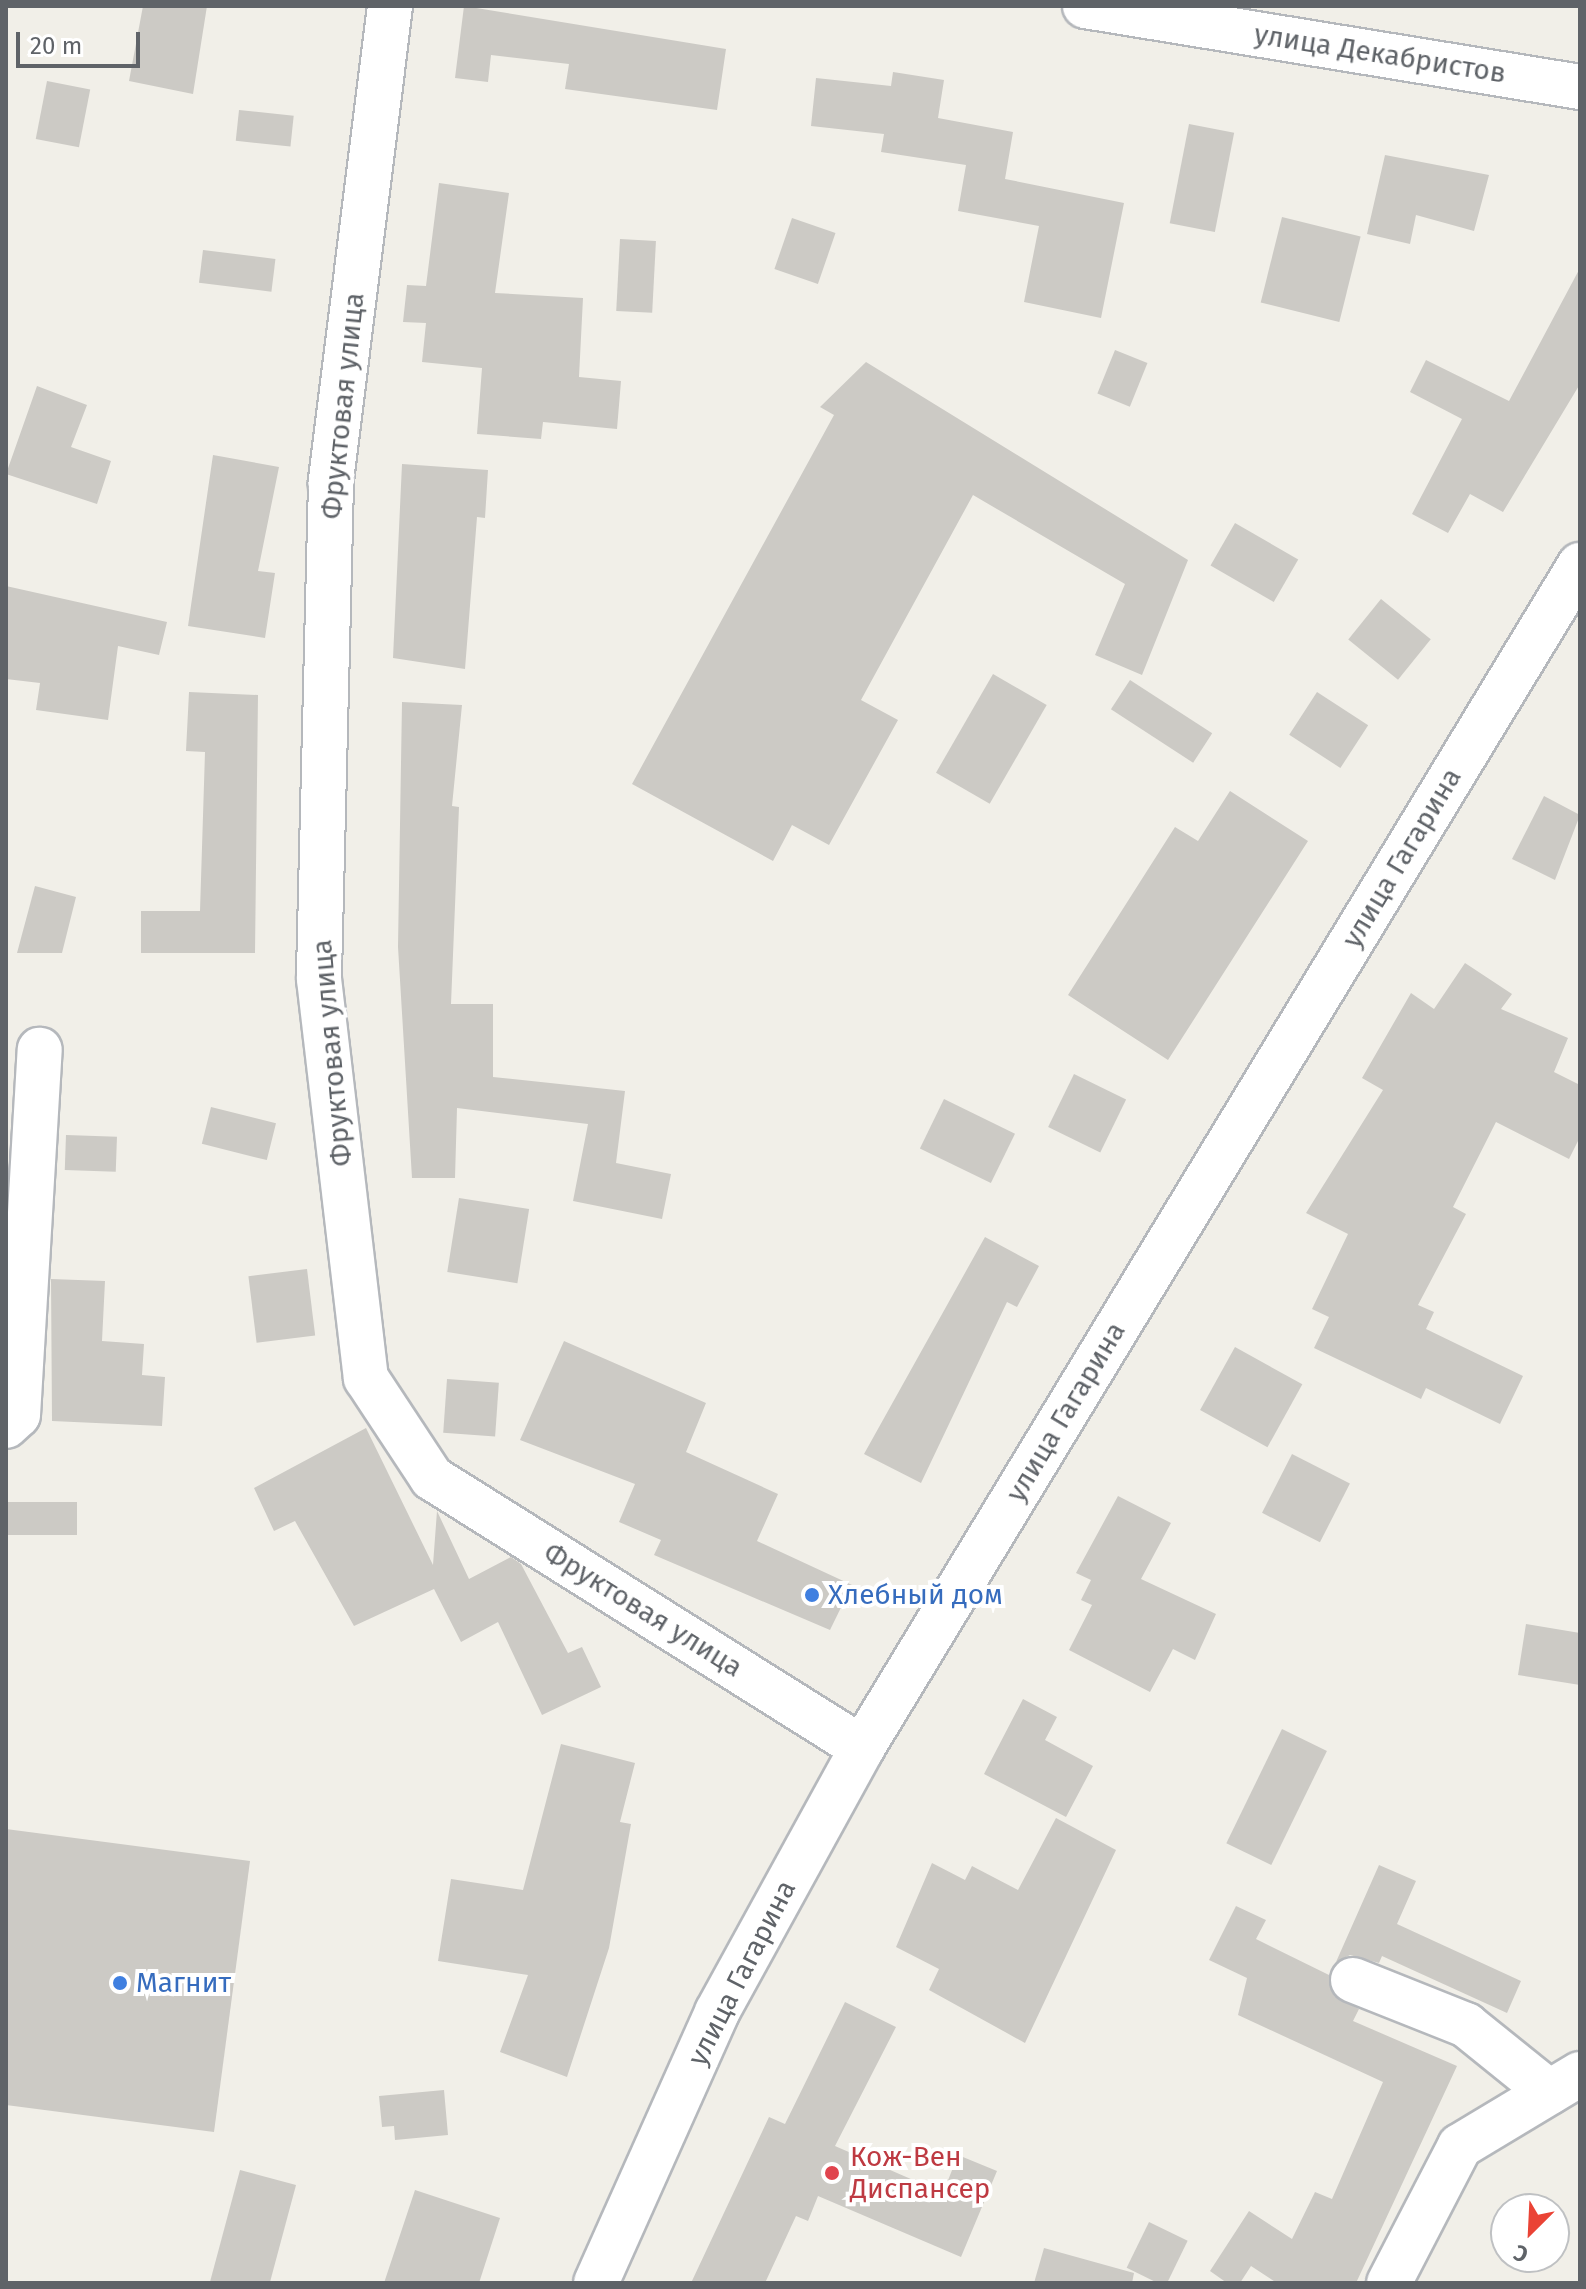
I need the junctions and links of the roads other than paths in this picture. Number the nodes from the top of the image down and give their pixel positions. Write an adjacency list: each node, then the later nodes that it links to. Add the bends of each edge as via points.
1 (390, 6): 7 (street, Фруктовая улица, via 331,483 319,979 366,1378 432,1478)
2 (1085, 6): 3 (street, улица Декабристов)
3 (1580, 87)
4 (1580, 565): 7 (street, улица Гагарина)
5 (40, 1050): 6 (street, via 18,1415)
6 (6, 1426)
7 (862, 1748): 10 (street, улица Гагарина, via 717,2012)
8 (1353, 1980): 9 (street, via 1466,2025)
9 (1565, 2083): 11 (street, via 1460,2146)
10 (596, 2283)
11 (1389, 2283)

